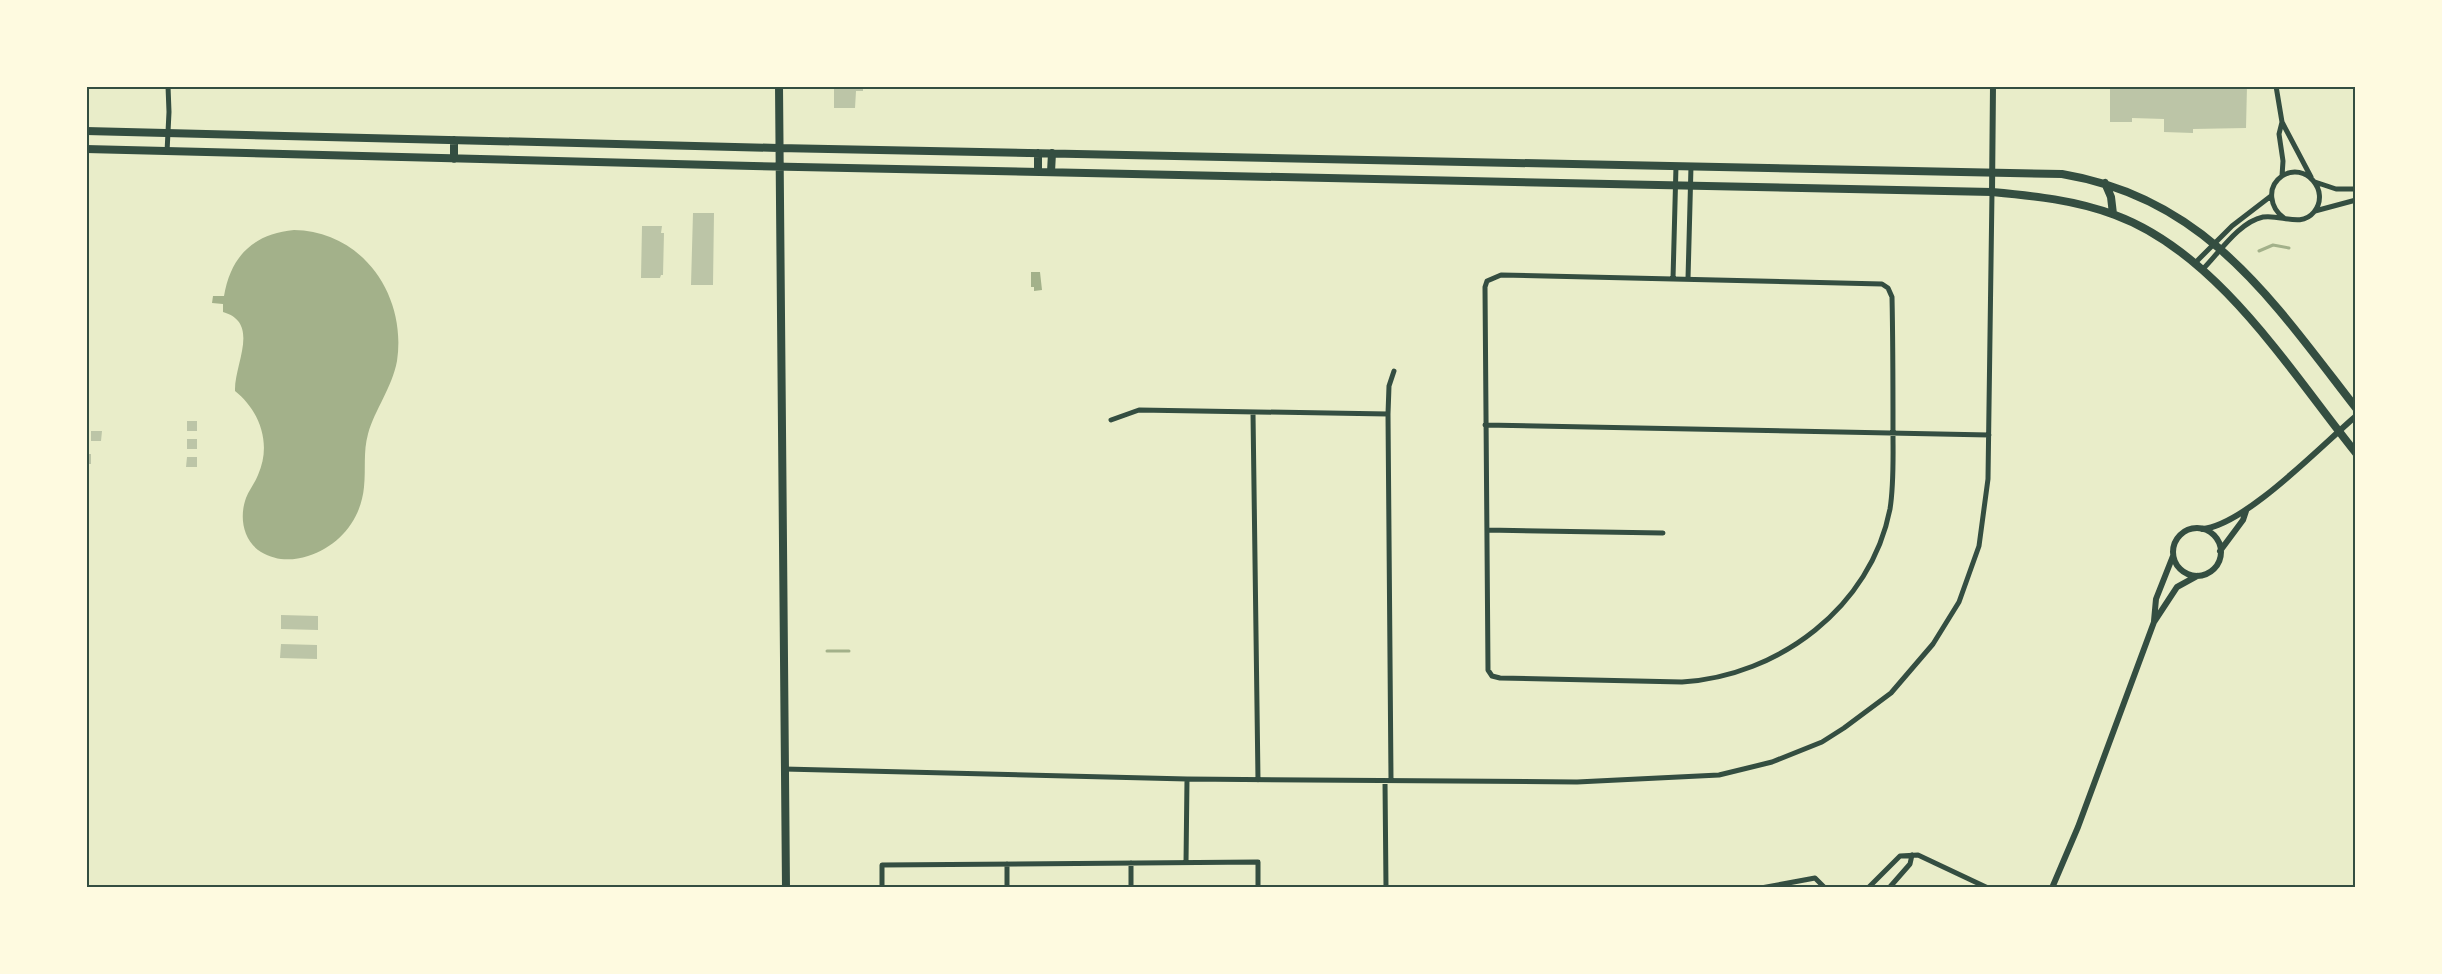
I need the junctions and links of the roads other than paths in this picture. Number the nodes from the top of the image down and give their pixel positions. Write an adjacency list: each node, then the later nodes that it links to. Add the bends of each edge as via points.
1 (168, 86): 7 (street)
2 (779, 86): 9 (main road)
3 (1993, 86): 20 (street)
4 (2276, 86): 5 (street)
5 (2282, 122): 21 (street, via 2279,134); 22 (street)
6 (86, 131): 7 (main road)
7 (168, 133): 8 (main road); 11 (street)
8 (454, 140): 9 (main road); 14 (main road)
9 (778, 148): 12 (main road); 17 (main road)
10 (86, 150): 11 (main road)
11 (167, 152): 14 (main road)
12 (1038, 153): 13 (main road); 18 (main road)
13 (1052, 154): 15 (main road); 19 (main road)
14 (454, 159): 17 (main road)
15 (1676, 166): 16 (main road); 24 (street)
16 (1691, 166): 20 (main road); 25 (street)
17 (778, 167): 18 (main road); 58 (main road)
18 (1038, 172): 19 (main road)
19 (1051, 172): 24 (main road)
20 (1992, 172): 23 (main road, via 2062,174); 27 (street)
21 (2282, 176): 22 (street, via 2297,172); 28 (street, via 2272,188)
22 (2313, 180): 26 (street, via 2336,189); 30 (street, via 2320,195)
23 (2105, 184): 31 (main road); 33 (main road, via 2144,197)
24 (1676, 186): 25 (main road); 37 (street)
25 (1690, 186): 27 (main road); 38 (street)
26 (2356, 189)
27 (1992, 192): 31 (main road, via 2059,199); 48 (street)
28 (2271, 196): 32 (street, via 2275,209); 33 (street, via 2236,222)
29 (2356, 200): 30 (street)
30 (2315, 211): 32 (street, via 2298,220)
31 (2113, 214): 35 (main road, via 2145,230)
32 (2284, 218): 34 (street, via 2252,221)
33 (2215, 243): 34 (main road); 35 (street)
34 (2222, 249): 36 (street); 40 (main road, via 2269,298)
35 (2195, 263): 36 (main road)
36 (2203, 269): 46 (main road, via 2250,320)
37 (1673, 279): 38 (street); 45 (street, via 1501,275 1487,281)
38 (1688, 279): 47 (street, via 1882,284 1888,288 1892,297)
39 (1394, 371): 42 (street, via 1389,386)
40 (2356, 408)
41 (1253, 412): 42 (street); 44 (street, via 1139,410); 60 (street)
42 (1388, 414): 61 (street)
43 (2356, 416): 46 (street)
44 (1111, 420)
45 (1485, 425): 47 (street); 52 (street)
46 (2338, 431): 49 (main road); 50 (street)
47 (1893, 434): 48 (street); 52 (street, via 1893,485 1884,532 1872,558 1837,612 1802,641 1766,662 1712,679 1682,682 1492,676 1488,670)
48 (1989, 435): 61 (street, via 1988,487 1979,546 1959,602 1920,660 1890,693 1844,728 1799,752 1746,770 1693,777 1577,782)
49 (2356, 452)
50 (2246, 511): 51 (street, via 2218,526); 54 (street)
51 (2202, 529): 54 (street, via 2217,539); 55 (street, via 2180,535)
52 (1487, 530): 53 (street)
53 (1663, 533)
54 (2220, 551): 56 (street, via 2216,567 2210,573)
55 (2173, 556): 56 (street, via 2179,568 2190,576); 57 (street, via 2156,599)
56 (2197, 576): 57 (street, via 2177,587)
57 (2154, 622): 77 (street)
58 (784, 769): 59 (street); 66 (main road)
59 (1187, 779): 60 (street); 64 (street)
60 (1258, 780): 61 (street)
61 (1388, 780): 71 (street)
62 (1912, 855): 74 (street, via 1900,856); 75 (street, via 1910,864); 76 (street, via 1926,858)
63 (1131, 863): 64 (street); 65 (street); 69 (street)
64 (1186, 863): 70 (street, via 1258,862)
65 (1007, 864): 67 (street, via 882,866); 68 (street)
66 (786, 888)
67 (882, 888)
68 (1007, 888)
69 (1131, 888)
70 (1258, 888)
71 (1386, 888)
72 (1761, 888): 73 (street, via 1815,878)
73 (1825, 888)
74 (1868, 888)
75 (1889, 888)
76 (1988, 888)
77 (2052, 888)

